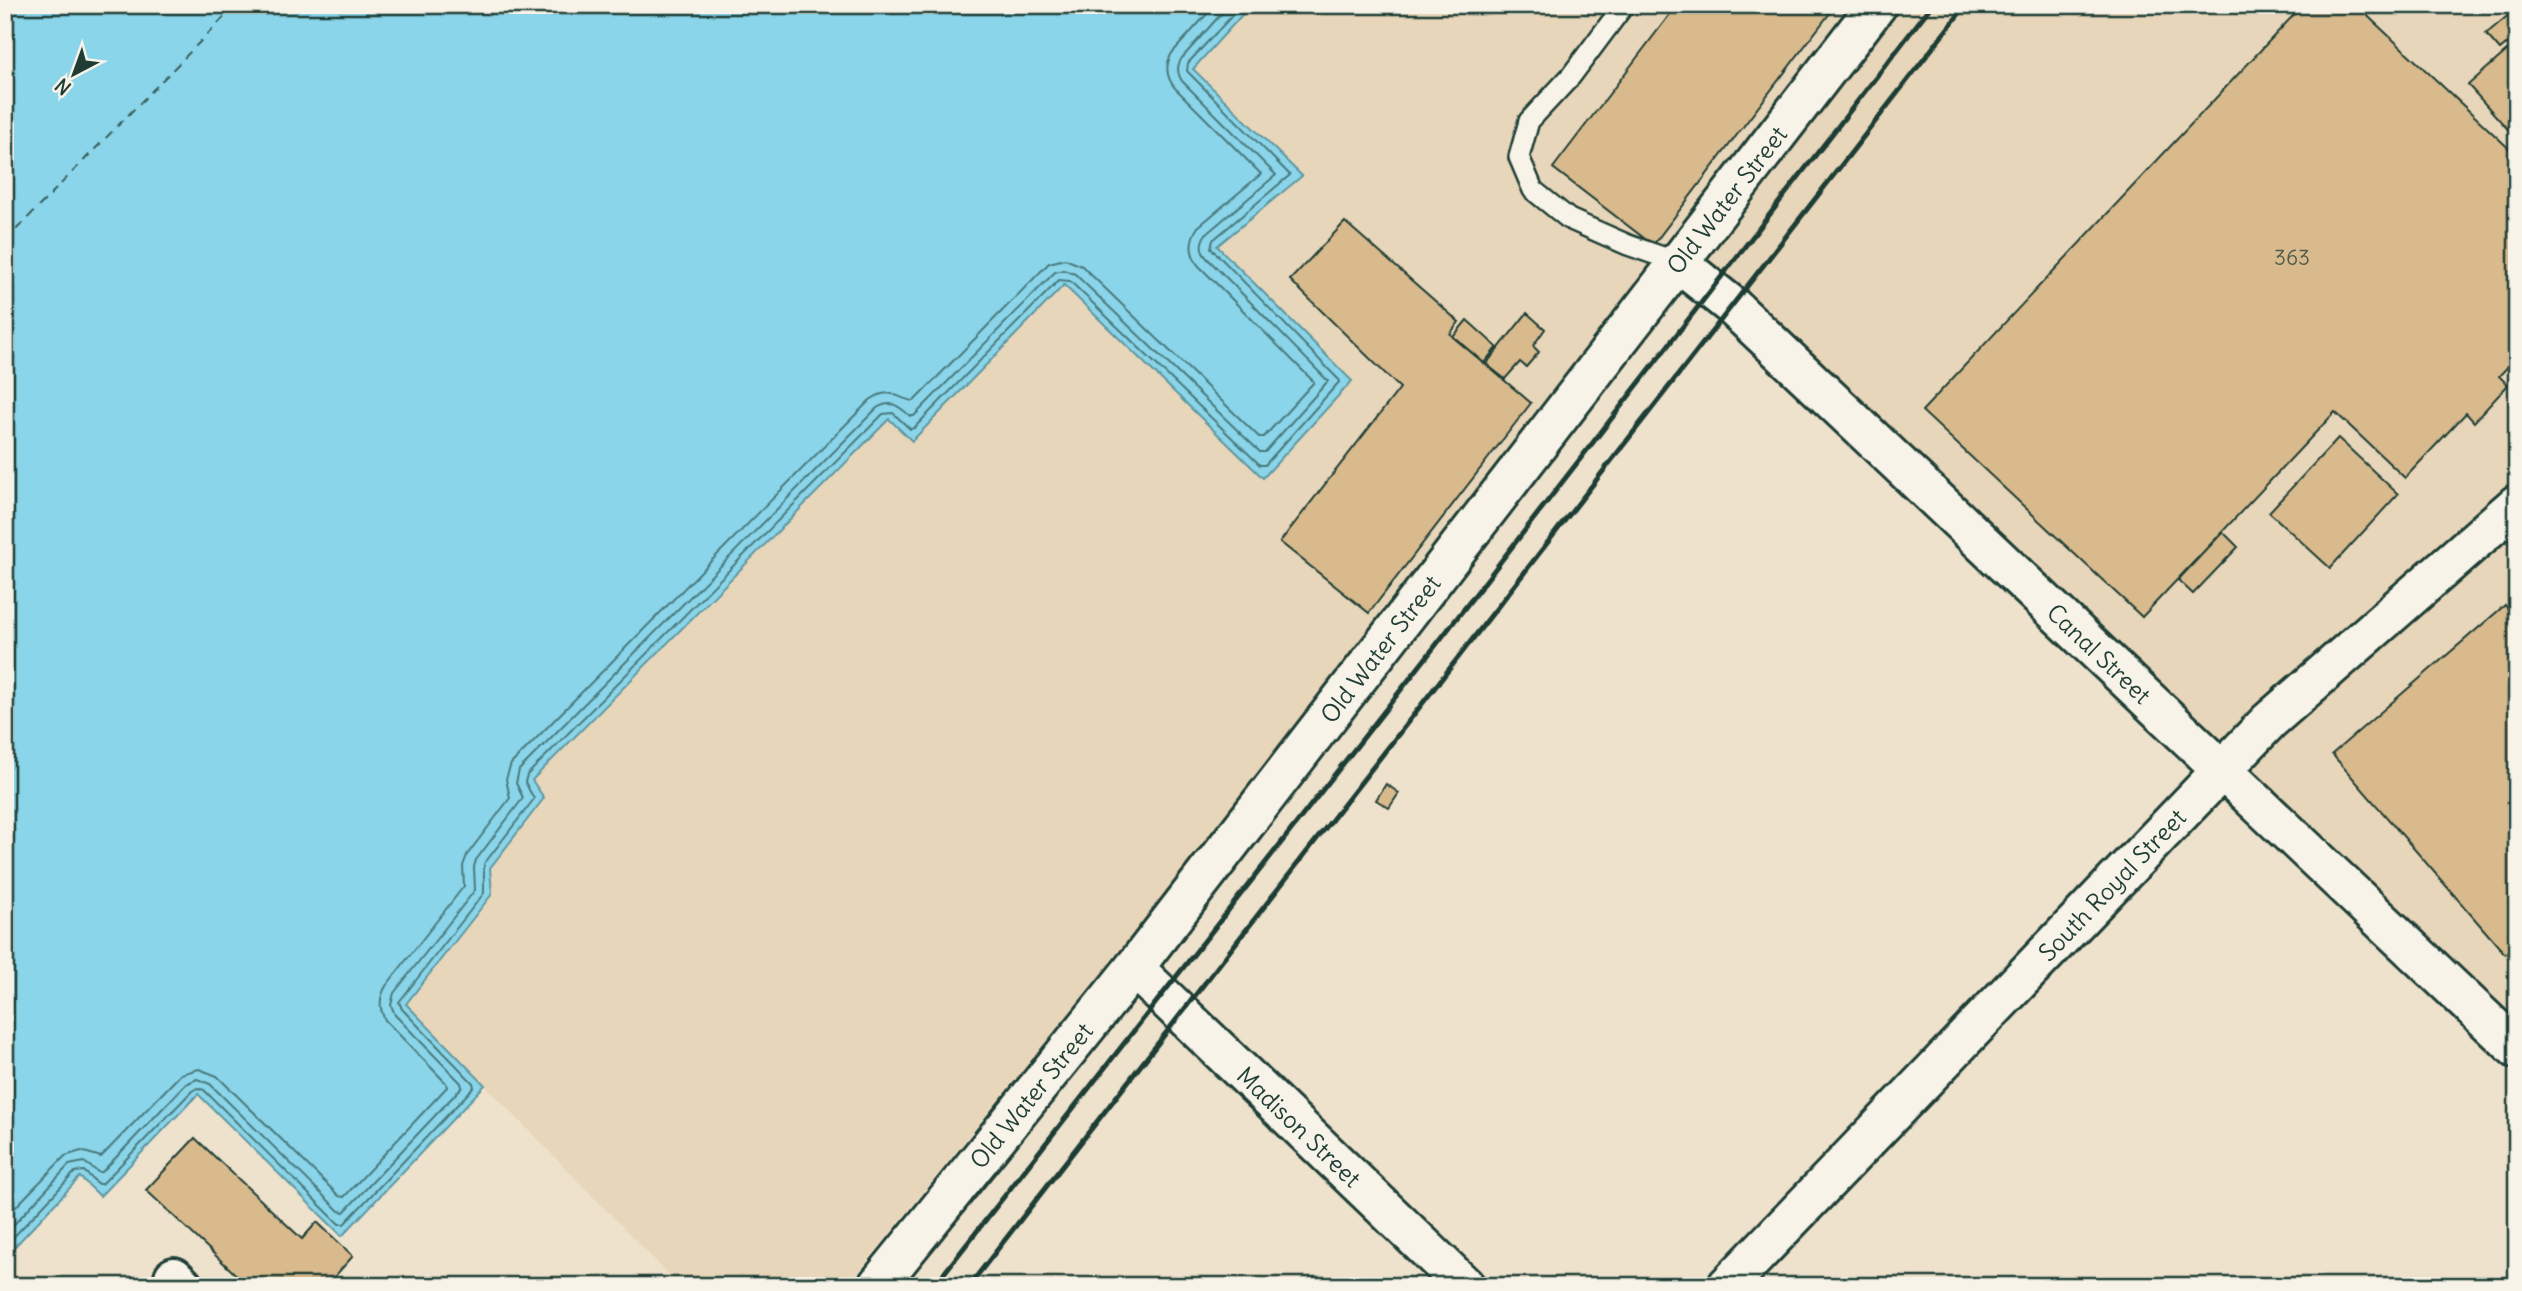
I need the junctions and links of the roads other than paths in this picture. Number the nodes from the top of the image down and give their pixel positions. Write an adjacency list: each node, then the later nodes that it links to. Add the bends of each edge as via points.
1 (1624, 5): 3 (lane, via 1571,76 1529,121 1518,157 1533,190 1569,219)
2 (1877, 5): 3 (street, Old Water Street)
3 (1677, 262): 5 (street, Canal Street, via 1731,305); 6 (street, Old Water Street)
4 (2517, 504): 5 (street, South Royal Street, via 2269,721)
5 (2223, 769): 7 (street, Canal Street); 10 (street, South Royal Street)
6 (1134, 968): 8 (street, Old Water Street); 9 (street, Madison Street)
7 (2517, 1049)
8 (877, 1286)
9 (1465, 1286)
10 (1727, 1286)

